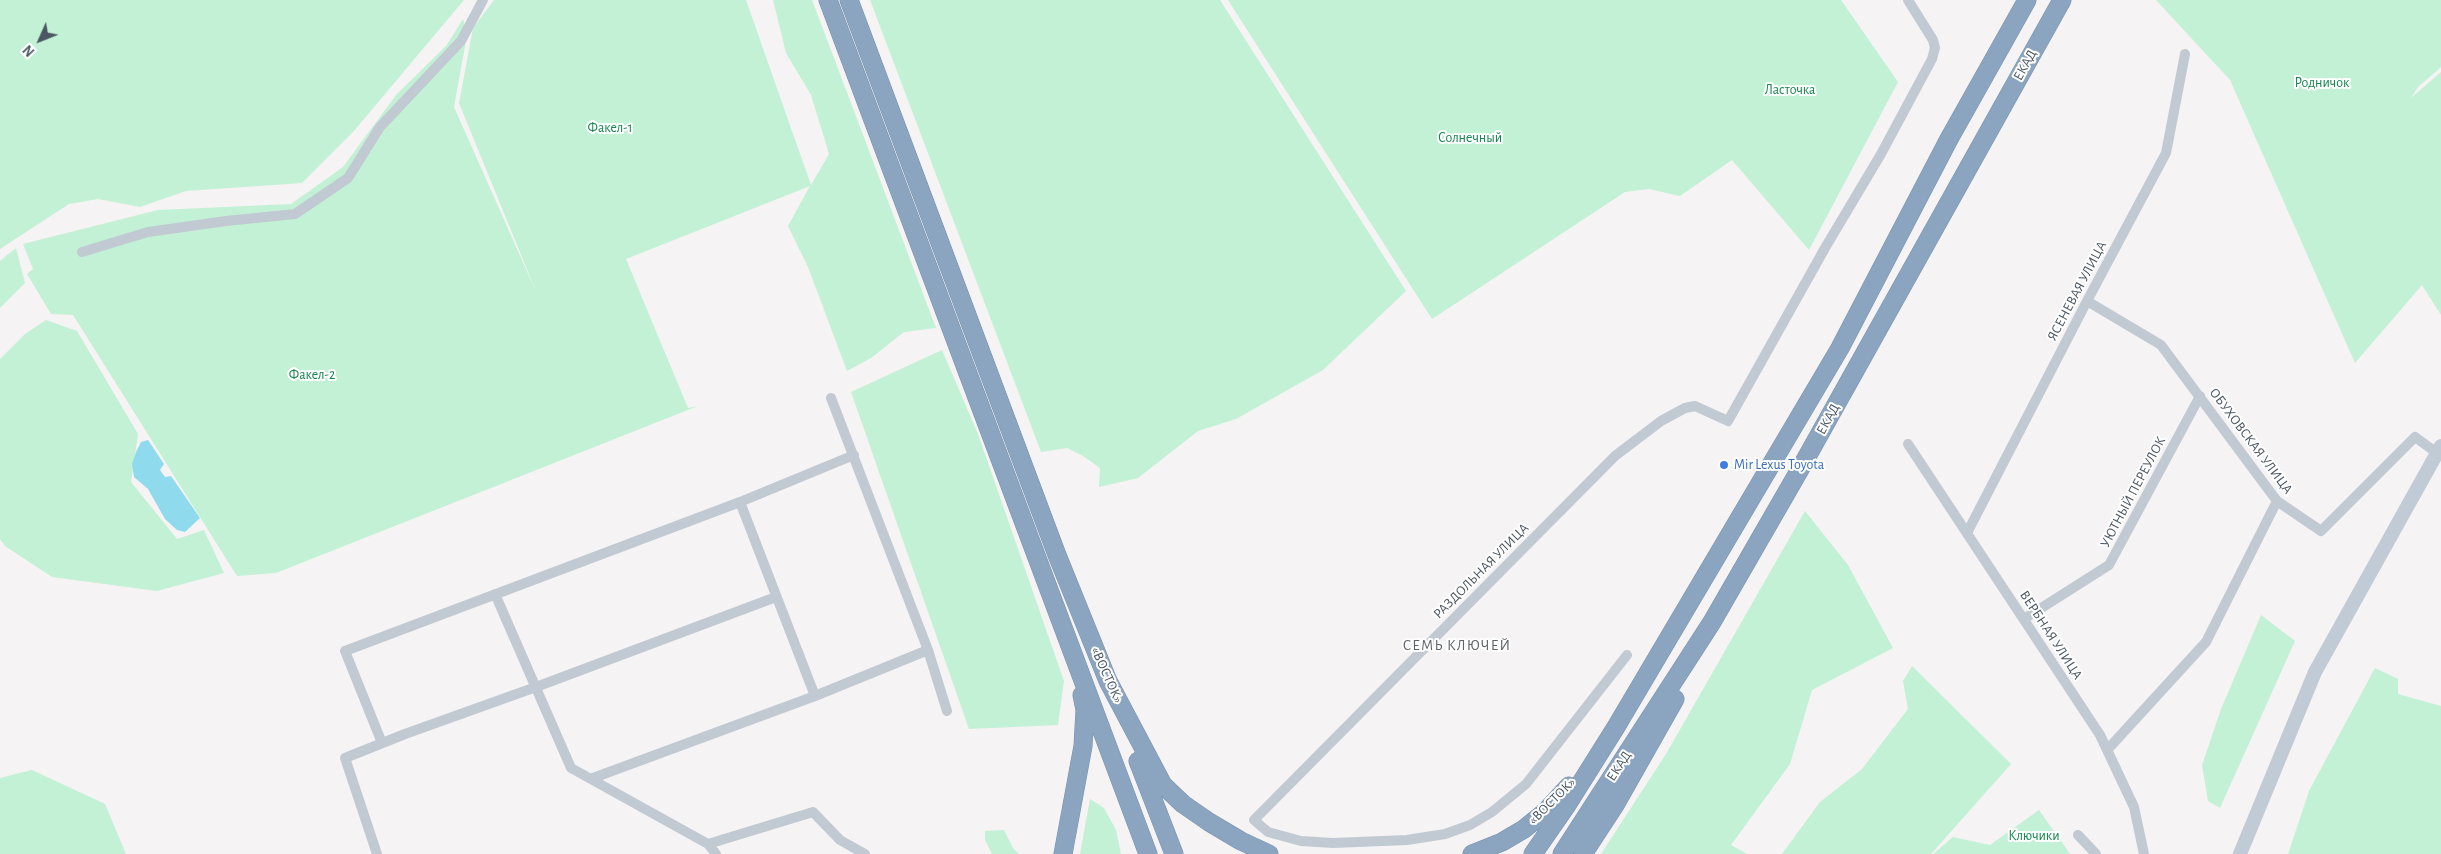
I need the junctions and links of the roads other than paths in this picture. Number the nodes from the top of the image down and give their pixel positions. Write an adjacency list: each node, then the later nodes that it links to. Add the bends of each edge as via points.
1 (483, 0): 8 (street, via 461,41 380,127 348,178 295,214 148,232)
2 (828, 0): 23 (highway, «ВОСТОК»)
3 (849, 0): 25 (highway, «ВОСТОК»)
4 (1908, 0): 24 (street, РАЗДОЛЬНАЯ УЛИЦА, via 1933,40 1932,59 1728,421 1695,406 1685,408 1661,421 1615,456 1254,820 1268,832 1301,841 1333,843 1407,840 1445,834 1470,825 1510,800 1526,784)
5 (2027, 0): 29 (highway, ЕКАД, via 1949,139 1840,348)
6 (2062, 0): 21 (highway, ЕКАД)
7 (2185, 54): 9 (street, ЯСЕНЕВАЯ УЛИЦА, via 2166,153)
8 (82, 252)
9 (2087, 301): 10 (street, ОБУХОВСКАЯ УЛИЦА, via 2161,346); 17 (street, ЯСЕНЕВАЯ УЛИЦА)
10 (2200, 396): 15 (street, ОБУХОВСКАЯ УЛИЦА); 20 (street, УЮТНЫЙ ПЕРЕУЛОК, via 2109,565)
11 (831, 398): 14 (street)
12 (1908, 444): 17 (street, ВЕРБНАЯ УЛИЦА)
13 (2439, 449): 15 (street, ОБУХОВСКАЯ УЛИЦА, via 2415,437 2321,532); 48 (main road, via 2315,672)
14 (854, 455): 16 (street); 22 (street)
15 (2277, 501): 31 (street, via 2206,642)
16 (740, 502): 18 (street); 19 (street)
17 (1968, 533): 20 (street, ВЕРБНАЯ УЛИЦА)
18 (496, 594): 26 (street); 30 (street, via 345,651)
19 (776, 597): 26 (street); 27 (street)
20 (2024, 619): 31 (street, ВЕРБНАЯ УЛИЦА)
21 (1712, 622): 44 (highway, ЕКАД); 45 (highway, via 1675,699 1616,805)
22 (928, 650): 27 (street); 28 (street)
23 (1074, 655): 38 (highway, via 1085,710 1083,746); 39 (highway, «ВОСТОК»)
24 (1627, 655)
25 (1108, 681): 40 (highway); 41 (highway, «ВОСТОК», via 1163,785 1209,822)
26 (536, 687): 30 (street); 32 (street, via 571,768)
27 (815, 696): 32 (street)
28 (946, 711)
29 (1616, 727): 42 (highway, «ВОСТОК», via 1545,812 1502,842); 43 (highway, ЕКАД)
30 (382, 743): 35 (street, via 345,758)
31 (2108, 749): 47 (street, ВЕРБНАЯ УЛИЦА, via 2134,807)
32 (593, 778): 34 (street)
33 (2078, 835): 46 (street)
34 (708, 844): 36 (street); 37 (street, via 813,812 840,840)
35 (377, 854)
36 (716, 854)
37 (865, 854)
38 (1063, 854)
39 (1148, 854)
40 (1174, 854)
41 (1269, 854)
42 (1472, 854)
43 (1532, 854)
44 (1562, 854)
45 (1583, 854)
46 (2096, 854)
47 (2144, 854)
48 (2240, 854)

